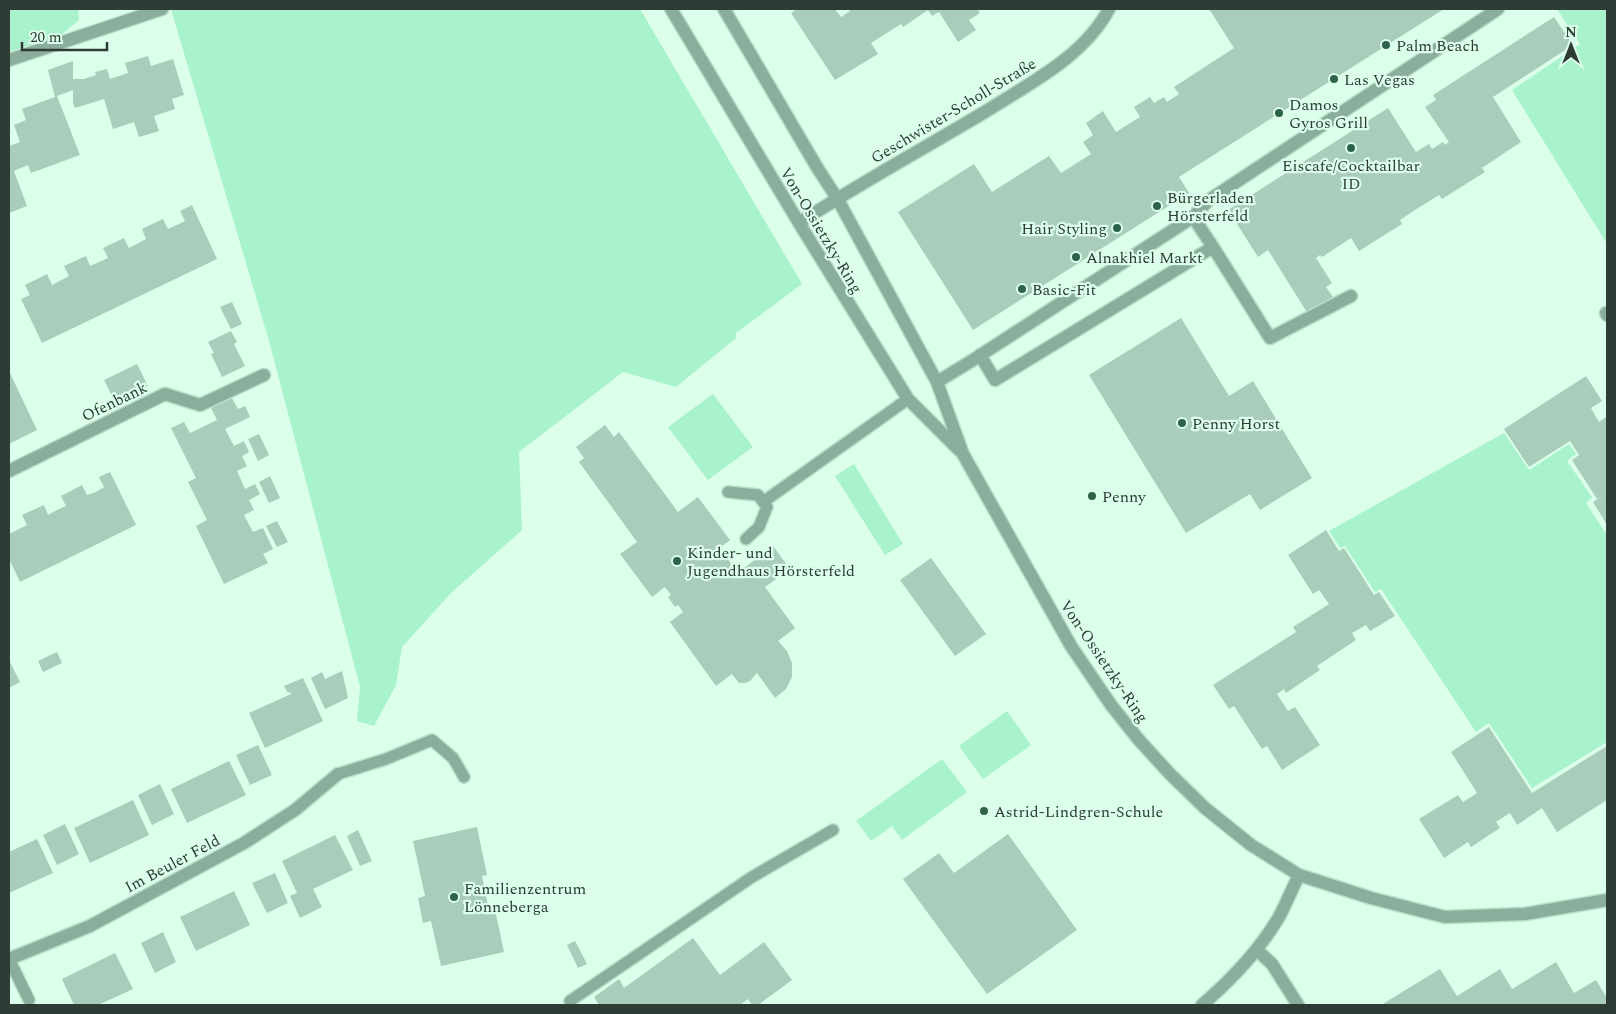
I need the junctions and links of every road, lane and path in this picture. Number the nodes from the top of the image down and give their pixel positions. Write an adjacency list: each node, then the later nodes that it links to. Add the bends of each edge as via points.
1 (671, 9): 9 (street, Von-Ossietzky-Ring)
2 (724, 9): 7 (street, Von-Ossietzky-Ring)
3 (1110, 9): 7 (street, Geschwister-Scholl-Straße, via 1089,39 1074,53 957,129)
4 (1498, 9): 8 (street, via 1209,200)
5 (162, 10): 6 (street)
6 (9, 60)
7 (837, 198): 9 (street, Geschwister-Scholl-Straße); 14 (street, Von-Ossietzky-Ring)
8 (1193, 217): 10 (street); 12 (street)
9 (798, 223): 15 (street, Von-Ossietzky-Ring)
10 (1214, 247): 11 (street, via 1270,338); 12 (street, via 995,380)
11 (1352, 296)
12 (980, 355): 14 (street)
13 (264, 375): 17 (street, Ofenbank, via 200,405 165,394)
14 (937, 382): 16 (street, Von-Ossietzky-Ring)
15 (908, 399): 16 (street, Von-Ossietzky-Ring); 19 (lane)
16 (963, 454): 24 (street, Von-Ossietzky-Ring, via 1071,646 1134,734 1205,808 1251,845)
17 (9, 471)
18 (728, 492): 19 (lane, via 758,495)
19 (763, 502): 20 (lane, via 766,507 759,527)
20 (746, 539)
21 (338, 774): 22 (lane, via 432,740 453,758); 27 (street, Im Beuler Feld, via 295,810 244,843 90,926)
22 (464, 777)
23 (833, 830): 29 (lane, via 752,877)
24 (1299, 875): 25 (street, Von-Ossietzky-Ring, via 1445,917 1525,914); 26 (street, via 1279,917)
25 (1607, 900)
26 (1257, 950): 30 (street); 31 (street, via 1272,964)
27 (9, 959): 28 (lane)
28 (29, 1000)
29 (570, 1001)
30 (1202, 1005)
31 (1298, 1005)

